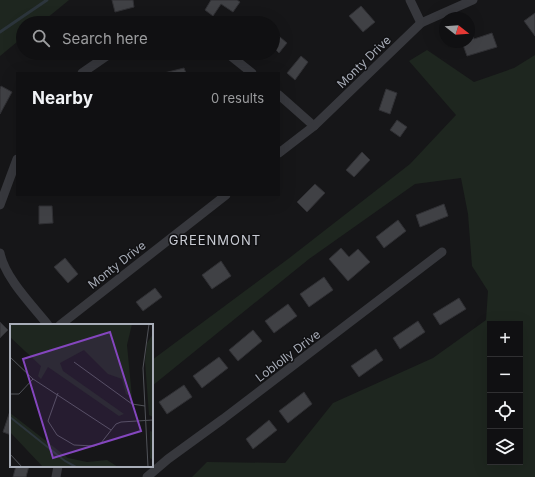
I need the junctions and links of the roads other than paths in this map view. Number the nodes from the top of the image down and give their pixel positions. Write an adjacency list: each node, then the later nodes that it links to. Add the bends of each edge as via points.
1 (410, 0): 3 (street)
2 (473, 0): 3 (street, Monty Drive)
3 (421, 23): 9 (street, Monty Drive)
4 (101, 60): 6 (street)
5 (236, 60): 7 (street)
6 (83, 72)
7 (251, 72)
8 (280, 96): 9 (street)
9 (314, 126): 10 (street, Monty Drive)
10 (280, 152)
11 (16, 161): 13 (street)
12 (225, 196): 17 (street, Monty Drive)
13 (0, 205)
14 (442, 252): 20 (street, Loblolly Drive)
15 (0, 253): 16 (street, via 17,286)
16 (47, 324)
17 (61, 324)
18 (58, 467): 19 (street)
19 (56, 477)
20 (147, 477)

